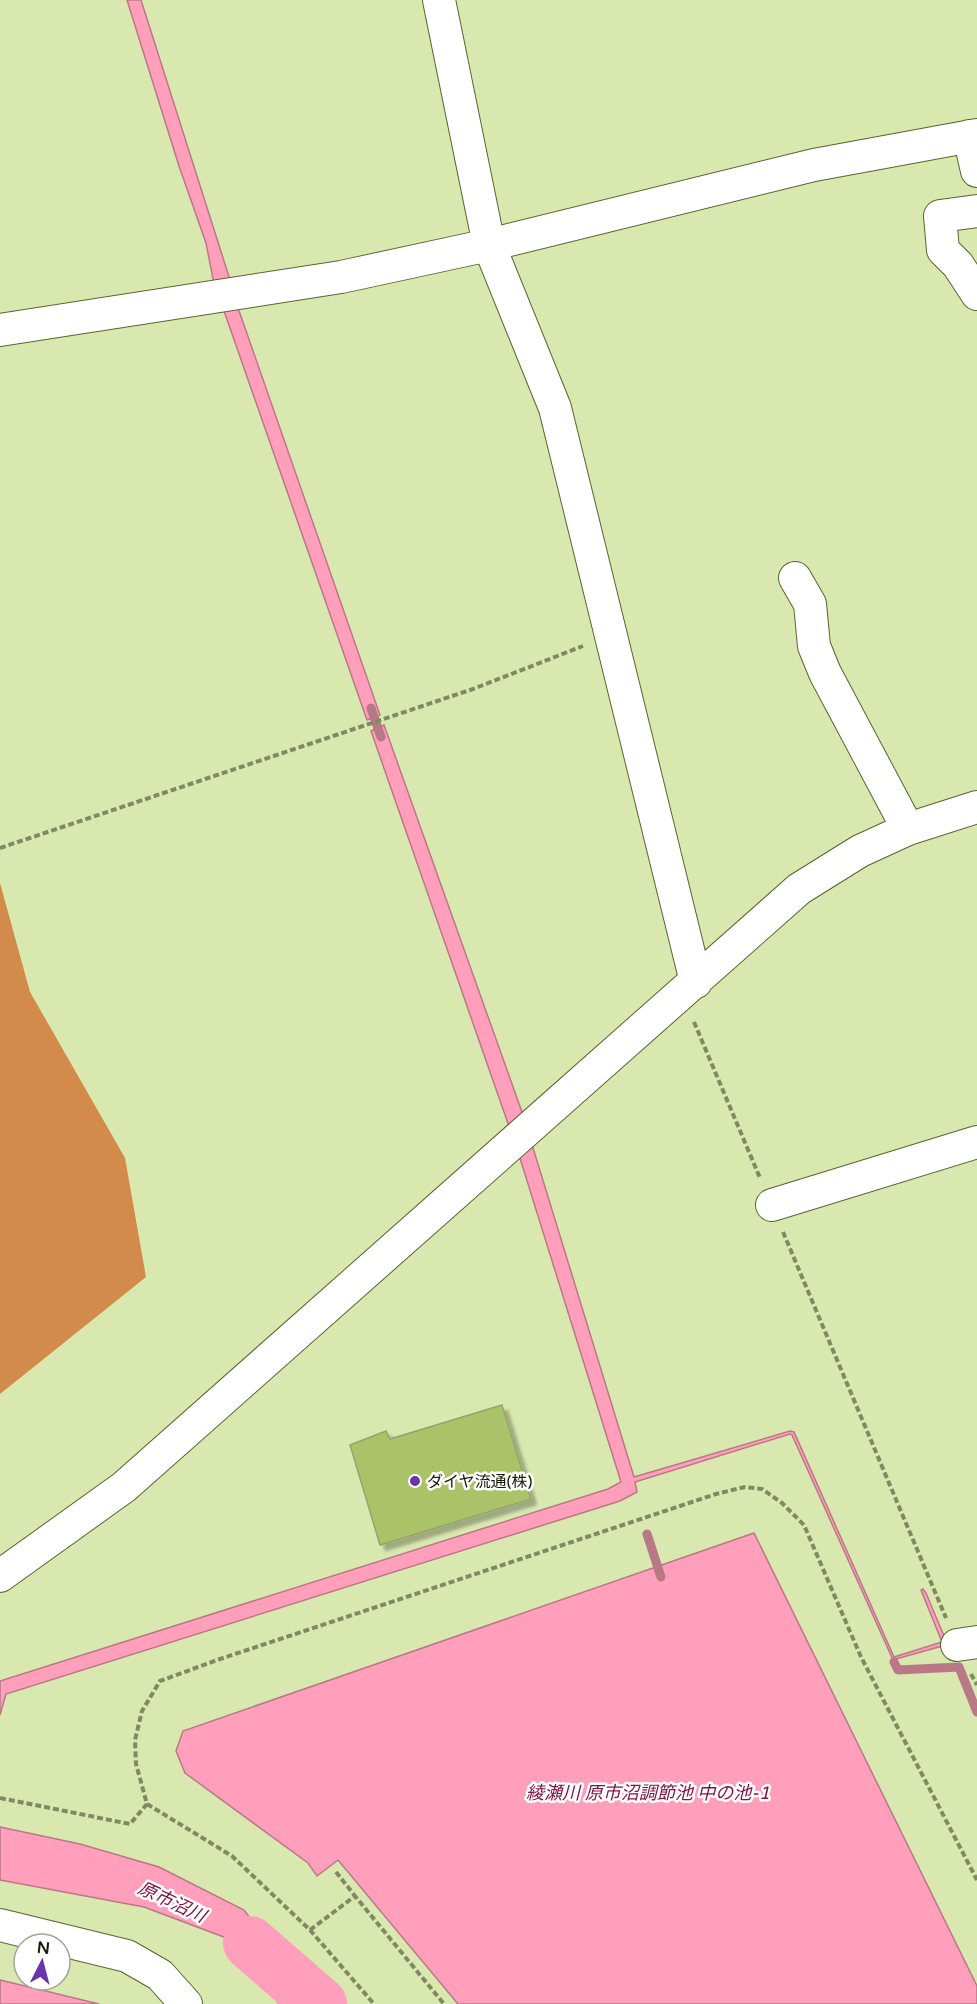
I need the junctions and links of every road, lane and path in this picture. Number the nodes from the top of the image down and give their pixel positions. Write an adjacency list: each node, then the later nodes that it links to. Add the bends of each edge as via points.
1 (439, 0): 5 (street)
2 (973, 135): 3 (street); 5 (street, via 814,165)
3 (977, 171)
4 (977, 211): 6 (street, via 940,216 943,250)
5 (489, 245): 7 (street, via 340,277); 9 (street, via 555,408)
6 (977, 294)
7 (0, 330)
8 (795, 578): 11 (street, via 810,604 814,646 825,673)
9 (611, 636): 12 (path, via 387,719); 13 (street)
10 (977, 807): 11 (street)
11 (908, 829): 13 (street, via 860,851 799,889)
12 (0, 848)
13 (689, 988): 15 (path); 16 (street, via 124,1487)
14 (977, 1142): 15 (street)
15 (772, 1205): 19 (path)
16 (35, 1551): 17 (street); 18 (street)
17 (0, 1576)
18 (0, 1596)
19 (967, 1643)
20 (0, 1798): 21 (path, via 130,1824)
21 (147, 1804): 23 (path, via 136,1764 135,1740 142,1711 160,1681 745,1487 762,1489 804,1525 861,1657); 26 (path, via 232,1856)
22 (336, 1872): 24 (path)
23 (977, 1880)
24 (355, 1896): 26 (path); 29 (path)
25 (0, 1925): 27 (street, via 127,1956 160,1974)
26 (310, 1930): 28 (path)
27 (186, 2004)
28 (374, 2004)
29 (444, 2004)

